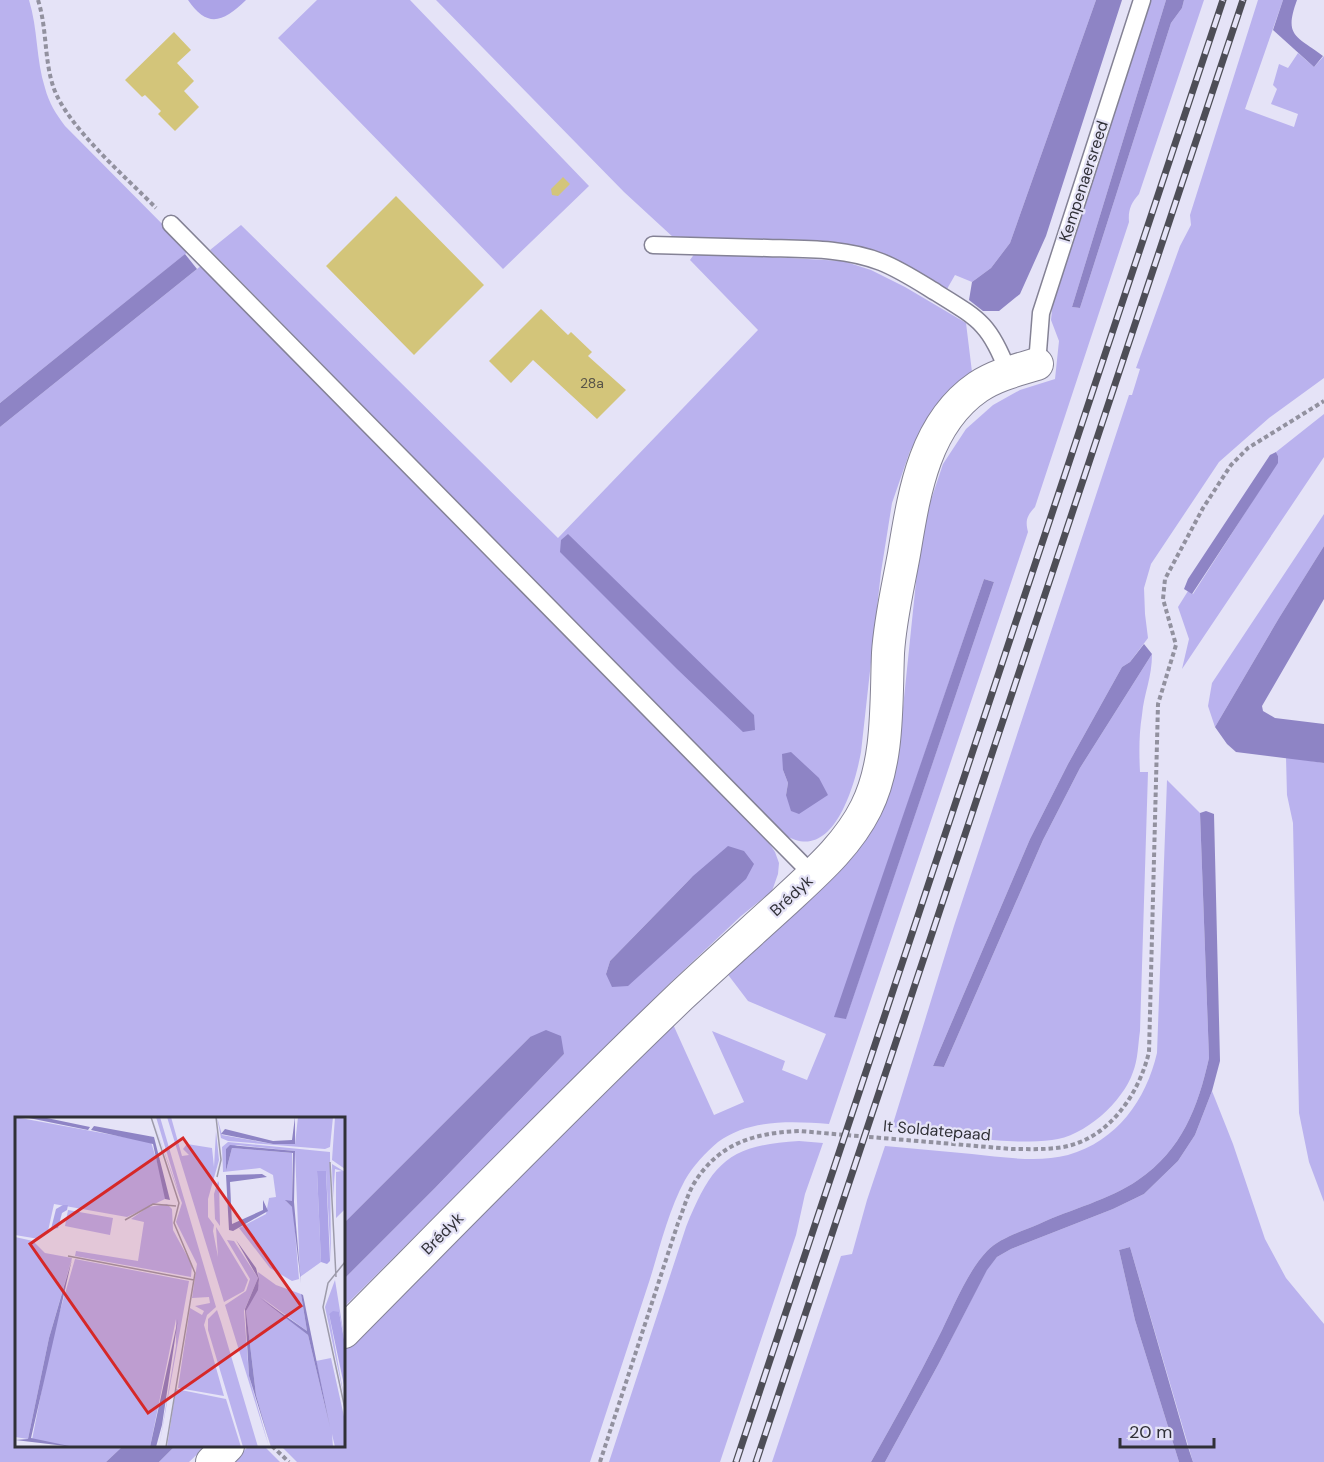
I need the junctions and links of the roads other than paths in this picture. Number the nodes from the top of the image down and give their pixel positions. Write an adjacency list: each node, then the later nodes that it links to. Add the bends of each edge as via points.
1 (1142, 0): 4 (lane, Kempenaersreed)
2 (171, 224): 5 (lane)
3 (653, 245): 4 (lane, via 805,249 880,262 970,314)
4 (1022, 368): 5 (street, Brédyk, via 978,387 953,410 925,459 913,502 889,641 879,770 867,807 847,840)
5 (813, 875): 6 (street, Brédyk, via 682,995)
6 (345, 1331)
7 (227, 1447): 8 (street)
8 (212, 1462)

